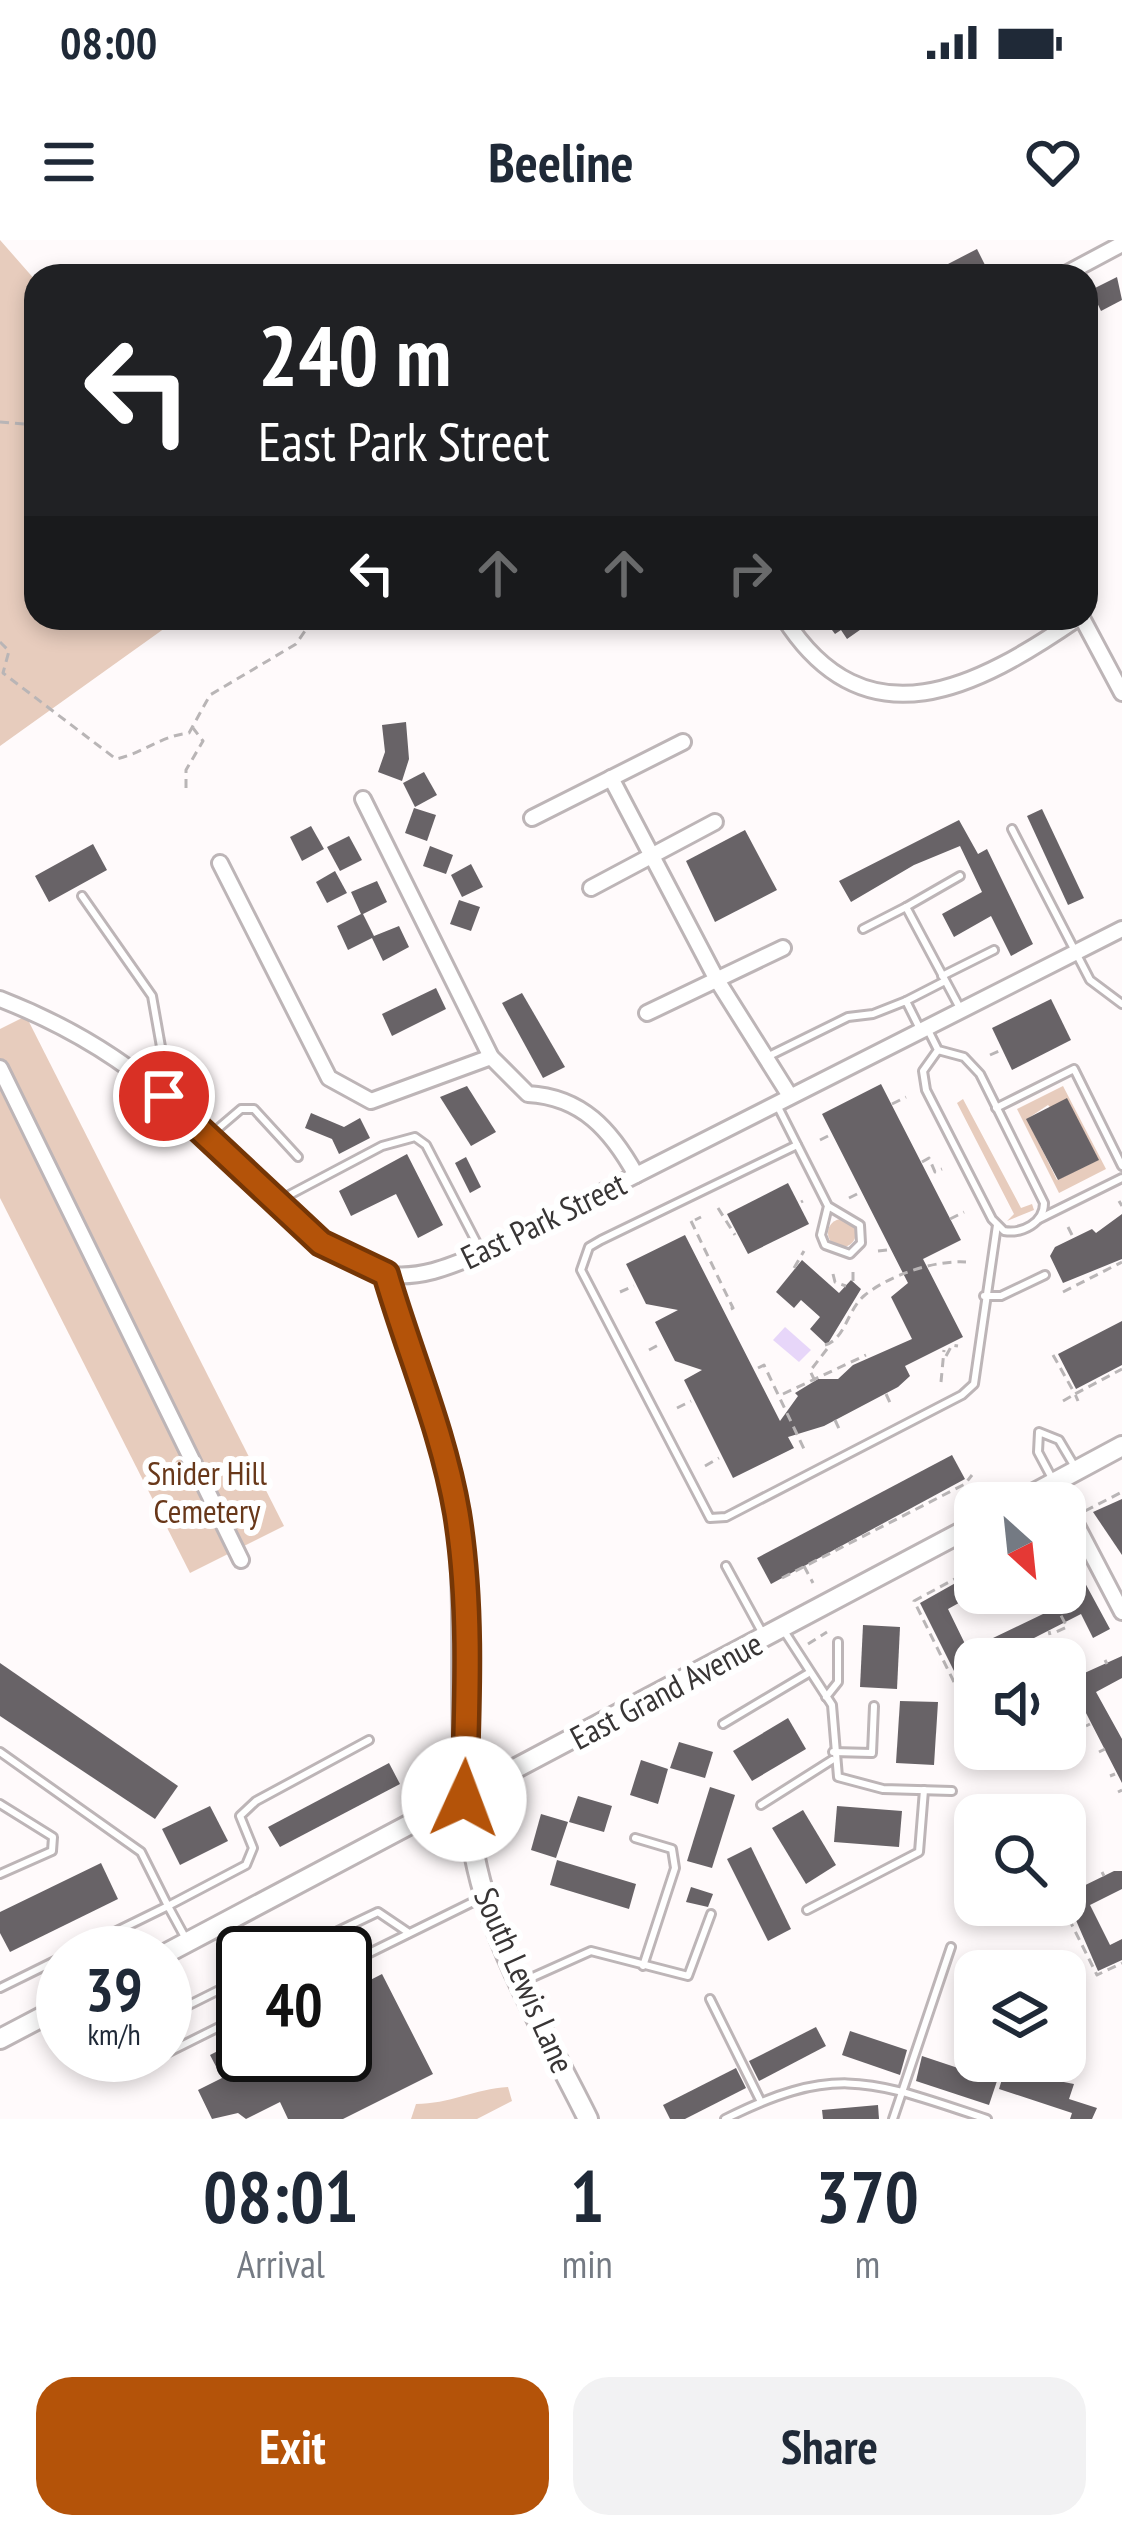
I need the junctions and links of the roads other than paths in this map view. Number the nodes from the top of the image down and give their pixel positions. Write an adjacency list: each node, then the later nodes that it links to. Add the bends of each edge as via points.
1 (1122, 244): 2 (street)
2 (1084, 264)
3 (791, 630): 4 (street, via 826,670 903,695 951,690)
4 (1062, 630)
5 (1087, 630): 6 (street)
6 (1122, 693)
7 (683, 742): 8 (street)
8 (611, 778): 10 (street); 13 (street)
9 (363, 799): 34 (street)
10 (532, 818)
11 (715, 822): 13 (street)
12 (1012, 829): 23 (lane)
13 (655, 854): 16 (street); 25 (street)
14 (220, 863): 34 (street, via 329,1078 371,1101)
15 (961, 876): 18 (lane)
16 (591, 888)
17 (82, 896): 36 (lane, via 152,996 166,1076)
18 (906, 908): 19 (lane); 24 (lane)
19 (863, 929)
20 (1122, 929): 23 (street, East Park Street)
21 (783, 947): 25 (street)
22 (994, 950): 24 (lane)
23 (1076, 952): 28 (lane, via 1090,980); 29 (street, East Park Street)
24 (944, 978): 27 (lane); 29 (lane)
25 (717, 980): 30 (street); 33 (street)
26 (0, 999): 36 (street, via 50,1019)
27 (906, 1001): 31 (lane); 33 (lane, via 848,1017)
28 (1122, 1004)
29 (961, 1010): 31 (street, East Park Street)
30 (647, 1013)
31 (924, 1029): 32 (lane); 37 (street, East Park Street)
32 (938, 1050): 38 (lane, via 971,1063); 48 (lane, via 923,1071 924,1085)
33 (767, 1056): 37 (street)
34 (491, 1057): 43 (street, via 528,1094 557,1096 588,1114 613,1135)
35 (0, 1068): 58 (street)
36 (157, 1091): 39 (street)
37 (783, 1100): 40 (lane); 43 (street, East Park Street)
38 (996, 1108): 42 (lane, via 1074,1069); 47 (lane, via 1044,1203)
39 (206, 1138): 41 (lane, via 242,1109 254,1109); 45 (street)
40 (797, 1144): 46 (lane); 52 (lane, via 601,1240 583,1257 581,1270 710,1518 726,1517 962,1395 974,1384)
41 (298, 1157)
42 (1122, 1166)
43 (636, 1175): 49 (street, East Park Street)
44 (1122, 1178): 47 (lane)
45 (277, 1202): 49 (lane, via 415,1137); 50 (street, via 321,1243)
46 (828, 1206): 46 (lane, via 825,1245 850,1253 861,1243 860,1225)
47 (1038, 1220): 48 (lane, via 1013,1232)
48 (997, 1225): 52 (lane)
49 (482, 1253): 50 (street, East Park Street, via 414,1276)
50 (386, 1274): 72 (street, South Lewis Lane, via 457,1516)
51 (1045, 1274): 52 (lane)
52 (984, 1296)
53 (1122, 1446): 54 (street)
54 (1076, 1470): 55 (street); 55 (lane, via 1059,1440 1039,1432 1038,1452)
55 (1054, 1482)
56 (954, 1536): 61 (street, East Grand Avenue)
57 (1086, 1543): 60 (street)
58 (241, 1560)
59 (726, 1566): 61 (lane)
60 (1122, 1612)
61 (774, 1633): 63 (lane); 72 (street, East Grand Avenue)
62 (838, 1642): 64 (lane, via 838,1682)
63 (807, 1674): 64 (lane); 66 (lane)
64 (826, 1696): 69 (lane)
65 (874, 1706): 69 (lane, via 872,1753)
66 (723, 1724)
67 (369, 1740): 78 (lane, via 256,1801 240,1816 253,1848 246,1865)
68 (0, 1753): 78 (lane, via 141,1852)
69 (832, 1756): 70 (lane, via 847,1782); 74 (lane)
70 (924, 1790): 71 (lane); 79 (lane, via 919,1852)
71 (952, 1792)
72 (464, 1799): 77 (street, South Lewis Lane); 81 (street, East Grand Avenue)
73 (0, 1804): 76 (lane, via 53,1837 52,1851)
74 (761, 1804)
75 (635, 1838): 90 (lane, via 672,1849 675,1868)
76 (0, 1874)
77 (484, 1896): 86 (lane); 92 (street, South Lewis Lane)
78 (168, 1906): 82 (lane); 83 (lane)
79 (807, 1910)
80 (711, 1913): 90 (lane, via 688,1976)
81 (228, 1921): 84 (lane); 87 (street, East Grand Avenue)
82 (127, 1926)
83 (179, 1926)
84 (231, 1926)
85 (349, 1926): 86 (lane, via 378,1912)
86 (409, 1933): 89 (lane)
87 (192, 1940)
88 (951, 1947): 97 (lane)
89 (372, 1952)
90 (643, 1966): 92 (lane, via 591,1951)
91 (36, 1970): 93 (lane)
92 (520, 1982): 99 (street, South Lewis Lane)
93 (0, 1988)
94 (710, 1999): 98 (lane)
95 (36, 2020): 96 (street)
96 (0, 2039)
97 (903, 2091): 98 (lane, via 845,2080); 101 (lane); 102 (lane)
98 (761, 2102): 100 (lane)
99 (588, 2119)
100 (725, 2119)
101 (893, 2119)
102 (987, 2119)

